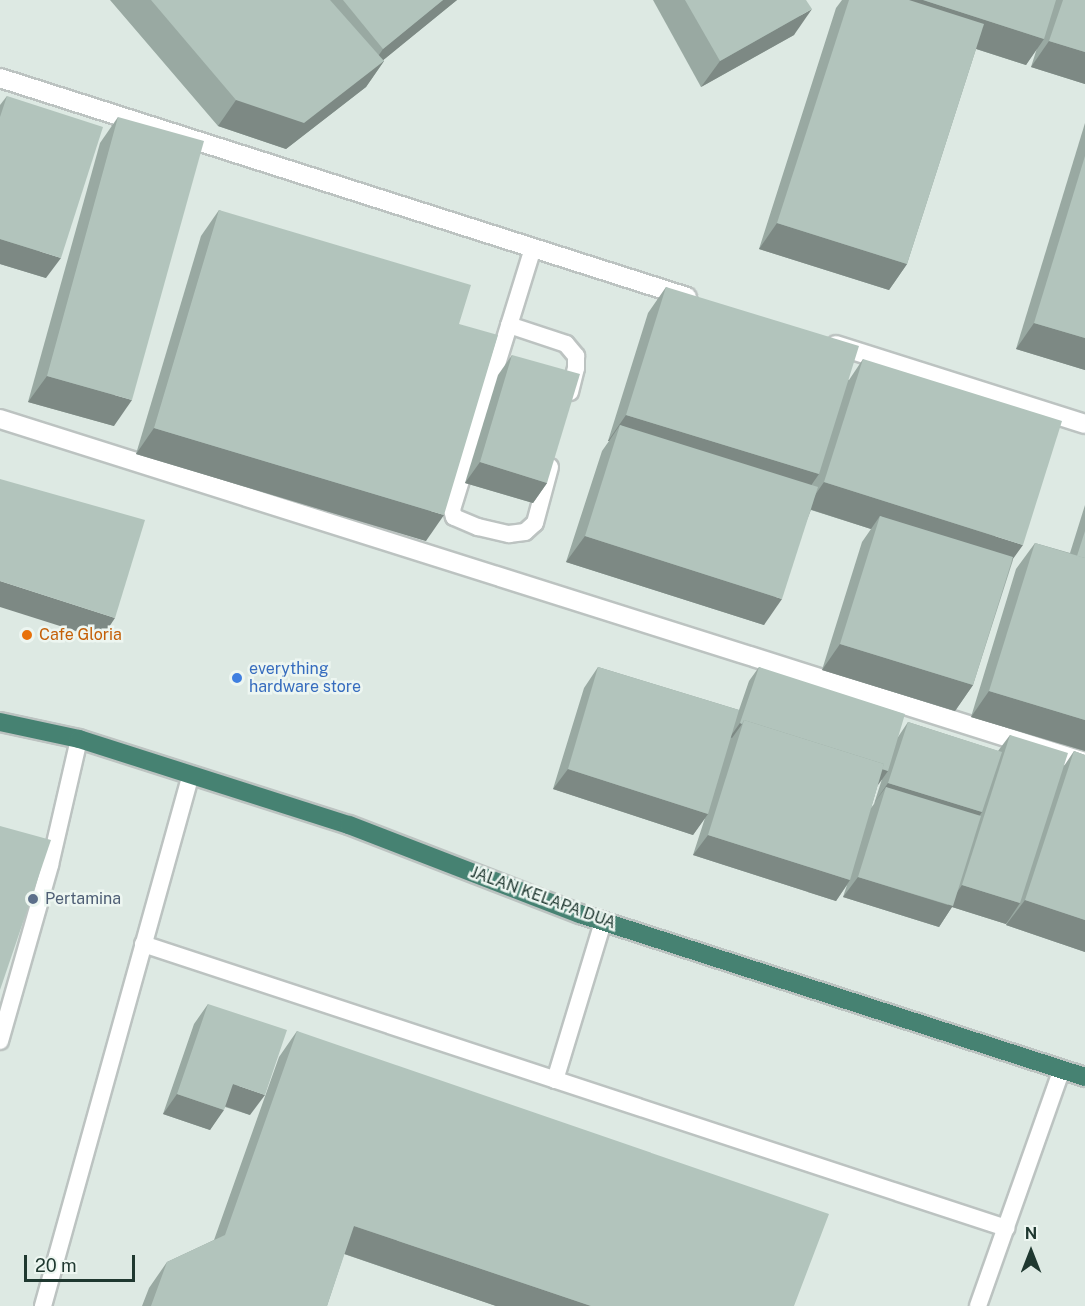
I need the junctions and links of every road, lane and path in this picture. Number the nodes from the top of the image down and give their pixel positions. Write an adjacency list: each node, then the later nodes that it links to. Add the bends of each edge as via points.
1 (0, 78): 2 (street)
2 (533, 248): 3 (street); 4 (lane)
3 (702, 302)
4 (509, 325): 6 (lane, via 566,344 576,356); 9 (lane, via 452,510 454,518 509,534 525,532 535,523)
5 (815, 338): 8 (street)
6 (564, 412)
7 (0, 419): 12 (street)
8 (1085, 424)
9 (555, 446)
10 (0, 722): 11 (highway, JALAN KELAPA DUA)
11 (79, 739): 13 (highway, JALAN KELAPA DUA); 16 (lane, via 50,865)
12 (1085, 762)
13 (191, 774): 14 (highway, JALAN KELAPA DUA, via 350,825); 15 (lane)
14 (603, 922): 17 (highway, JALAN KELAPA DUA); 19 (lane)
15 (143, 944): 19 (lane); 21 (lane)
16 (0, 1041)
17 (1062, 1069): 18 (highway, JALAN KELAPA DUA); 20 (lane)
18 (1085, 1077)
19 (555, 1080): 20 (lane)
20 (1006, 1228): 22 (lane)
21 (43, 1306)
22 (978, 1306)

